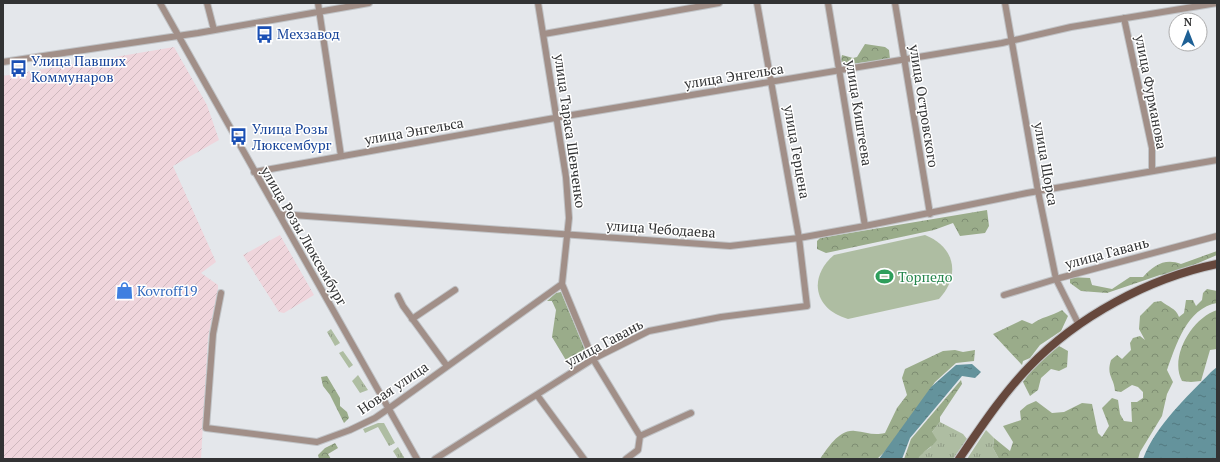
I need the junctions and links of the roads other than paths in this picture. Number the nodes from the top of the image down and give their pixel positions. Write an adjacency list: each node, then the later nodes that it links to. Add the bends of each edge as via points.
1 (160, 3): 16 (street, улица Розы Люксембург)
2 (207, 3): 14 (street)
3 (318, 3): 12 (street)
4 (369, 3): 12 (street)
5 (538, 3): 15 (street, улица Тараса Шевченко)
6 (719, 3): 15 (street)
7 (757, 3): 21 (street, улица Герцена)
8 (828, 3): 20 (street, улица Киштеева)
9 (895, 3): 18 (street, улица Островского)
10 (1005, 3): 17 (street, улица Щорса)
11 (1217, 3): 13 (street, улица Энгельса)
12 (319, 11): 14 (street); 23 (street)
13 (1124, 18): 17 (street, улица Энгельса); 25 (street, улица Фурманова, via 1152,148)
14 (214, 30): 16 (street)
15 (544, 34): 22 (street, улица Тараса Шевченко)
16 (178, 36): 19 (street); 26 (street, улица Розы Люксембург)
17 (1011, 42): 18 (street, улица Энгельса); 27 (street, улица Щорса)
18 (904, 59): 20 (street, улица Энгельса); 29 (street, улица Островского)
19 (3, 62)
20 (840, 71): 21 (street, улица Энгельса); 30 (street, улица Киштеева)
21 (772, 81): 22 (street, улица Энгельса); 33 (street, улица Герцена)
22 (558, 118): 23 (street, улица Энгельса); 31 (street, улица Тараса Шевченко, via 566,176)
23 (341, 156): 26 (street, улица Энгельса)
24 (1217, 160): 25 (street, улица Чебодаева)
25 (1152, 171): 27 (street, улица Чебодаева)
26 (254, 172): 28 (street, улица Розы Люксембург)
27 (1038, 191): 29 (street, улица Чебодаева); 35 (street, улица Щорса)
28 (279, 214): 31 (street, улица Чебодаева); 47 (street, улица Розы Люксембург)
29 (930, 214): 30 (street, улица Чебодаева)
30 (865, 226): 33 (street, улица Чебодаева)
31 (568, 235): 33 (street, улица Чебодаева, via 730,246); 36 (street, улица Тараса Шевченко)
32 (1217, 236): 35 (street, улица Гавань)
33 (799, 238): 41 (street, улица Герцена)
34 (1217, 264): 43 (main road, via 1182,274 1122,299)
35 (1056, 279): 39 (street, улица Гавань); 43 (street, улица Щорса)
36 (562, 284): 44 (street, улица Тараса Шевченко); 45 (street, Новая улица)
37 (455, 290): 42 (street)
38 (221, 293): 47 (street, Новая улица, via 213,334 206,428 317,442)
39 (1004, 294)
40 (398, 296): 42 (street)
41 (807, 306): 44 (street, улица Гавань, via 721,317 649,331)
42 (412, 319): 45 (street)
43 (1079, 325): 54 (main road, via 1030,366 1003,396)
44 (593, 359): 46 (street, улица Гавань); 49 (street, улица Тараса Шевченко)
45 (447, 366): 47 (street, Новая улица)
46 (537, 395): 51 (street, улица Гавань); 52 (street)
47 (388, 409): 50 (street, улица Розы Люксембург)
48 (691, 413): 49 (street)
49 (640, 436): 53 (street, via 638,450)
50 (417, 459)
51 (435, 459)
52 (584, 459)
53 (626, 459)
54 (959, 459)

